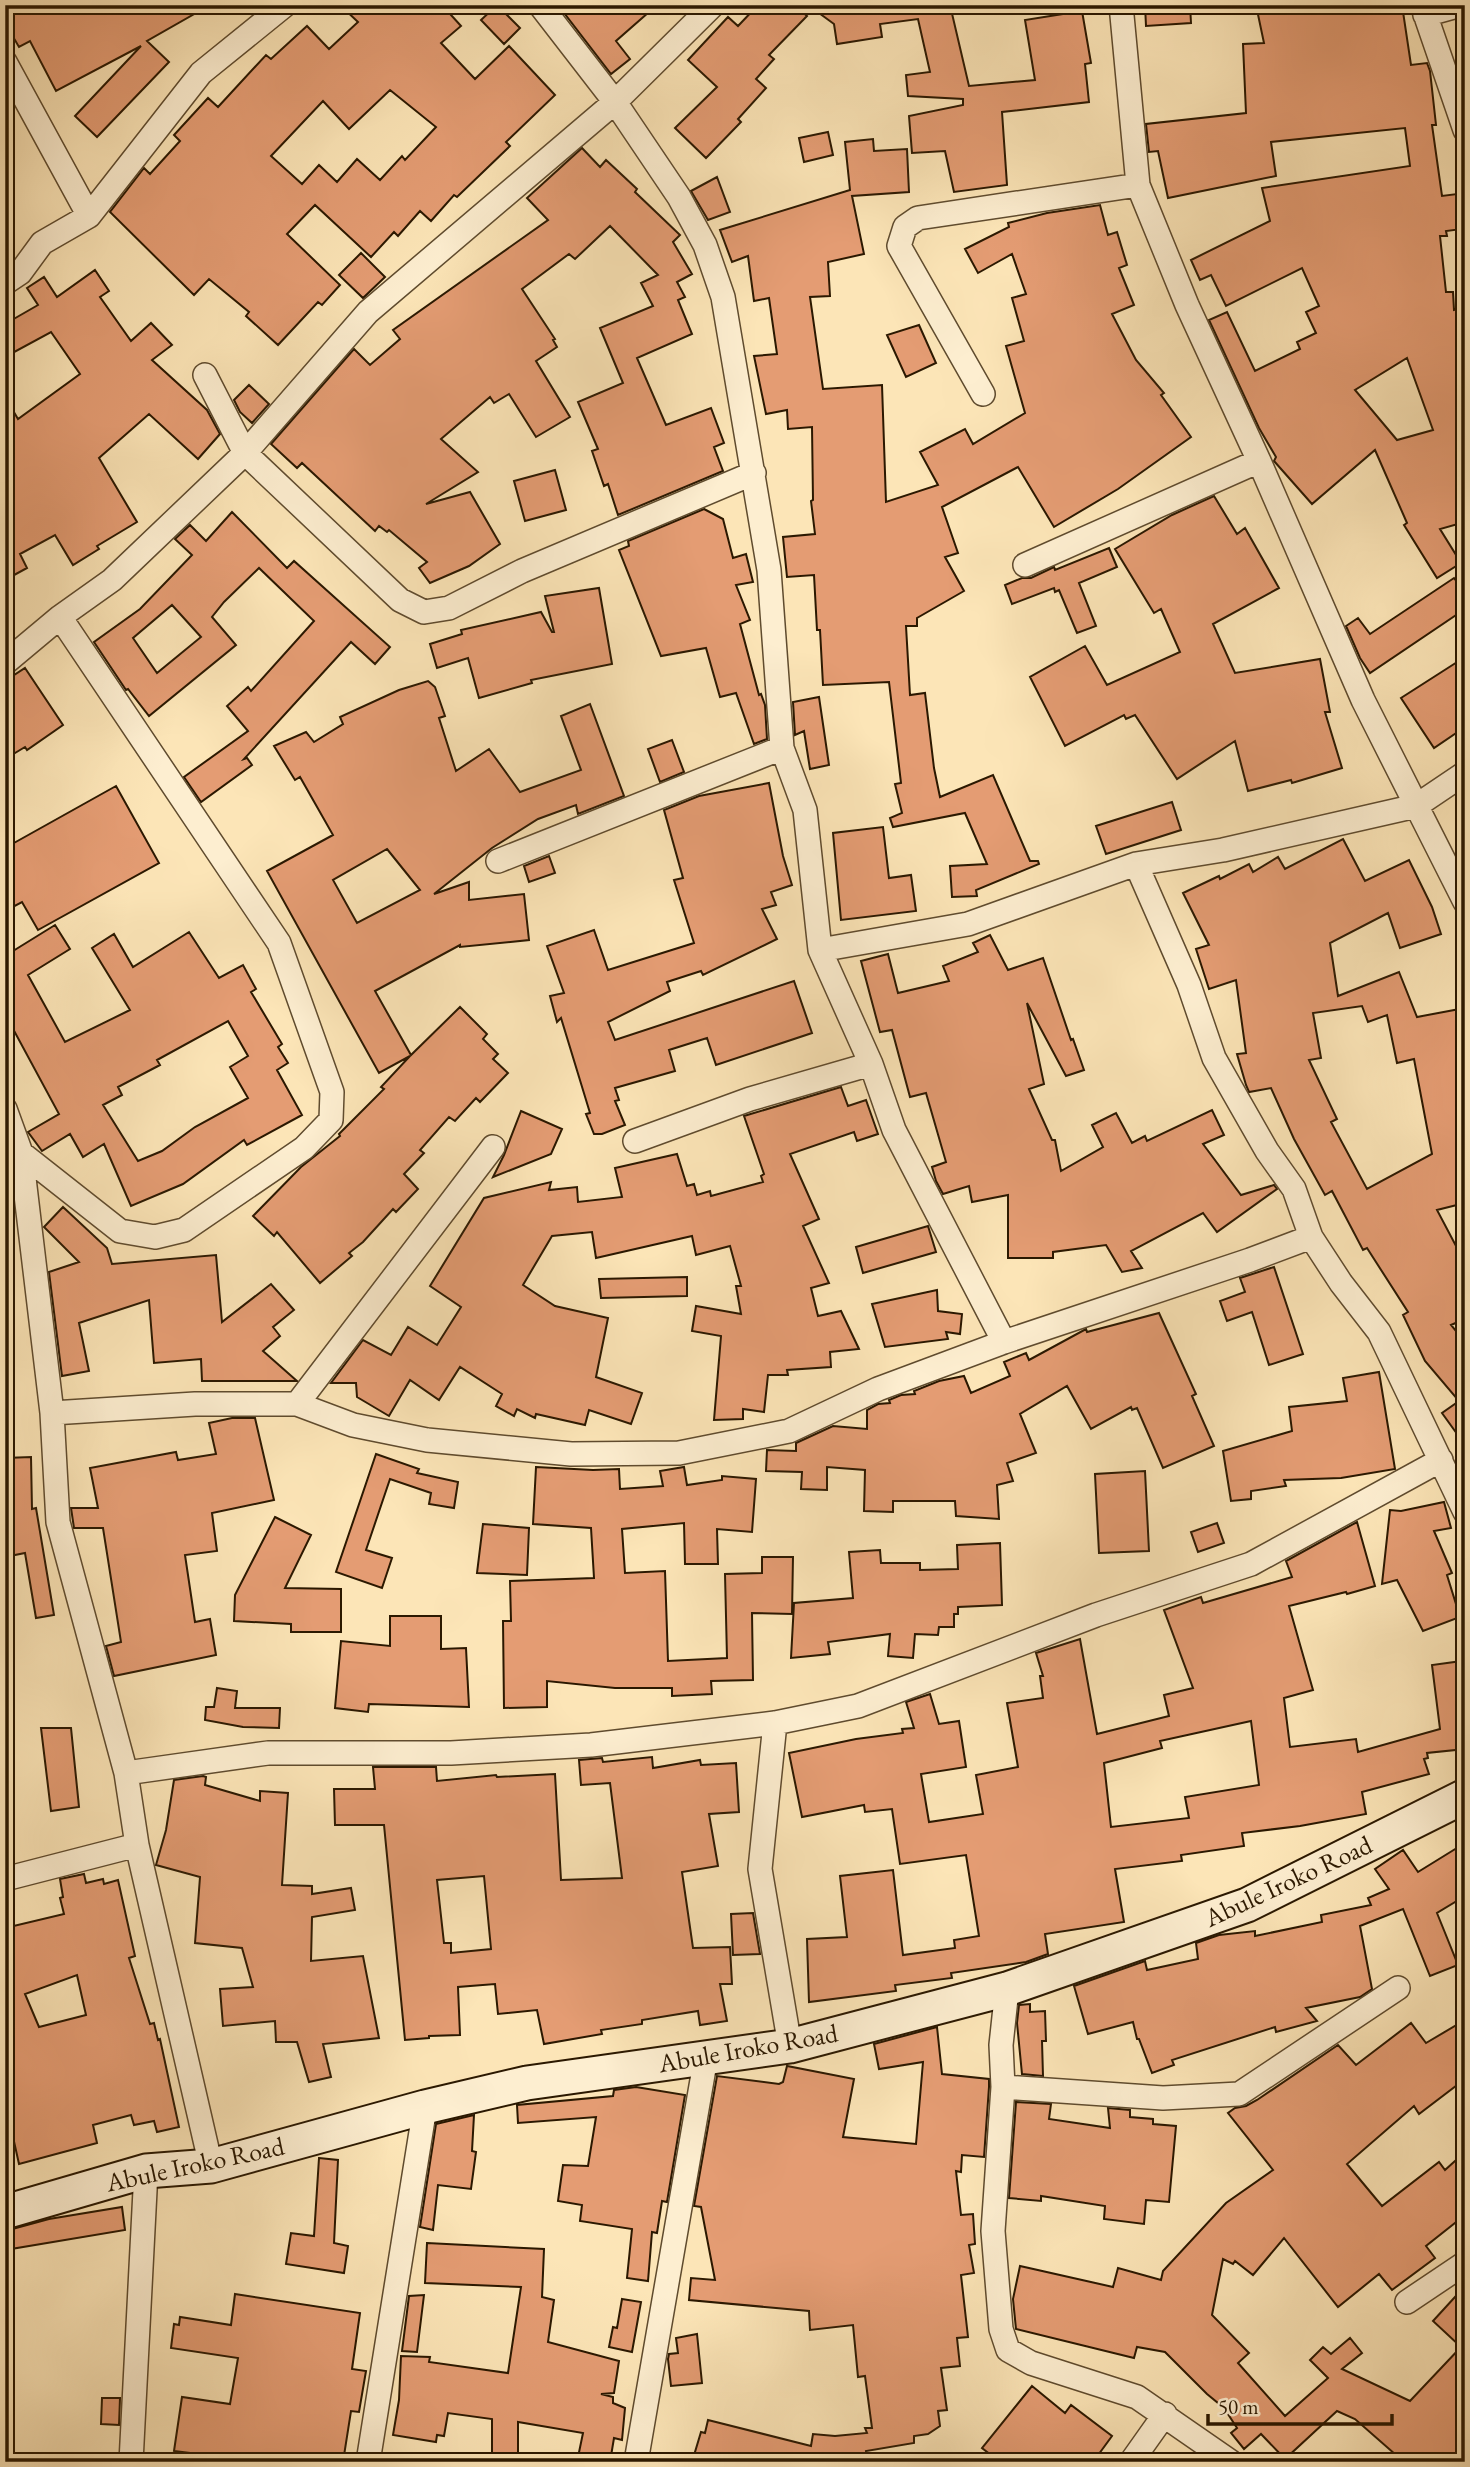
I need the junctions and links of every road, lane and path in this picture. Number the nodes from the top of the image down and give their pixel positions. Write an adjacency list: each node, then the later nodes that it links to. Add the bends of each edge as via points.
1 (285, 5): 11 (street, via 201,73)
2 (540, 5): 8 (street)
3 (712, 5): 8 (street)
4 (1121, 5): 10 (street)
5 (1461, 5): 6 (street)
6 (1423, 10): 9 (street)
7 (5, 62): 11 (street)
8 (615, 102): 15 (street, via 368,312); 17 (street, via 679,197 705,245 723,297)
9 (1465, 130)
10 (1138, 185): 14 (street, via 918,218 905,227 899,246); 16 (street, via 1187,306)
11 (89, 216): 12 (street, via 43,243 20,273)
12 (5, 283)
13 (205, 375): 15 (street)
14 (984, 394)
15 (245, 453): 17 (street, via 400,600 424,612 449,608 522,571); 19 (street, via 112,580)
16 (1259, 461): 18 (street); 23 (street, via 1363,700)
17 (754, 473): 21 (street, via 769,570)
18 (1025, 565)
19 (61, 617): 20 (street); 32 (street, via 279,943 332,1092 331,1120 304,1148 184,1230 155,1237 120,1231)
20 (5, 663)
21 (782, 748): 24 (street); 27 (street, via 805,810)
22 (1465, 773): 23 (street)
23 (1416, 806): 25 (street, via 1223,850); 26 (street)
24 (498, 861)
25 (1136, 864): 27 (street, via 968,925); 33 (street, via 1189,985 1214,1058 1267,1152 1294,1189)
26 (1465, 902)
27 (820, 950): 28 (street)
28 (871, 1064): 30 (street, via 750,1099); 34 (street, via 894,1130)
29 (5, 1109): 32 (street)
30 (635, 1141)
31 (493, 1147): 35 (street)
32 (13, 1155): 36 (street)
33 (1311, 1237): 34 (street); 37 (street, via 1379,1332)
34 (1004, 1342): 35 (street, via 878,1389 789,1432 679,1452 571,1454 427,1440 353,1425)
35 (297, 1404): 36 (street, via 195,1404)
36 (52, 1413): 40 (street, via 58,1522)
37 (1441, 1460): 38 (street); 39 (street, via 1251,1564 1096,1615 858,1706)
38 (1465, 1512)
39 (775, 1723): 40 (street, via 592,1745 477,1752 268,1753); 46 (street, via 760,1869)
40 (126, 1773): 42 (street)
41 (1465, 1796): 45 (street, Abule Iroko Road, via 1247,1905)
42 (137, 1845): 43 (street); 50 (street)
43 (5, 1879)
44 (1398, 1988): 48 (street, via 1239,2094 1163,2098)
45 (1007, 1989): 46 (street, Abule Iroko Road); 48 (street, via 1001,2045)
46 (790, 2046): 47 (street, Abule Iroko Road)
47 (706, 2057): 49 (street, Abule Iroko Road, via 527,2083); 58 (street)
48 (1003, 2087): 55 (street, via 993,2231 1001,2329 1009,2350 1031,2363 1138,2397)
49 (425, 2107): 50 (street, Abule Iroko Road); 57 (street)
50 (211, 2166): 51 (street, Abule Iroko Road)
51 (146, 2171): 52 (street, Abule Iroko Road); 56 (street)
52 (5, 2212)
53 (1465, 2263): 54 (street)
54 (1407, 2302)
55 (1165, 2414): 59 (street); 60 (street)
56 (131, 2462)
57 (368, 2462)
58 (636, 2462)
59 (1131, 2462)
60 (1231, 2462)

